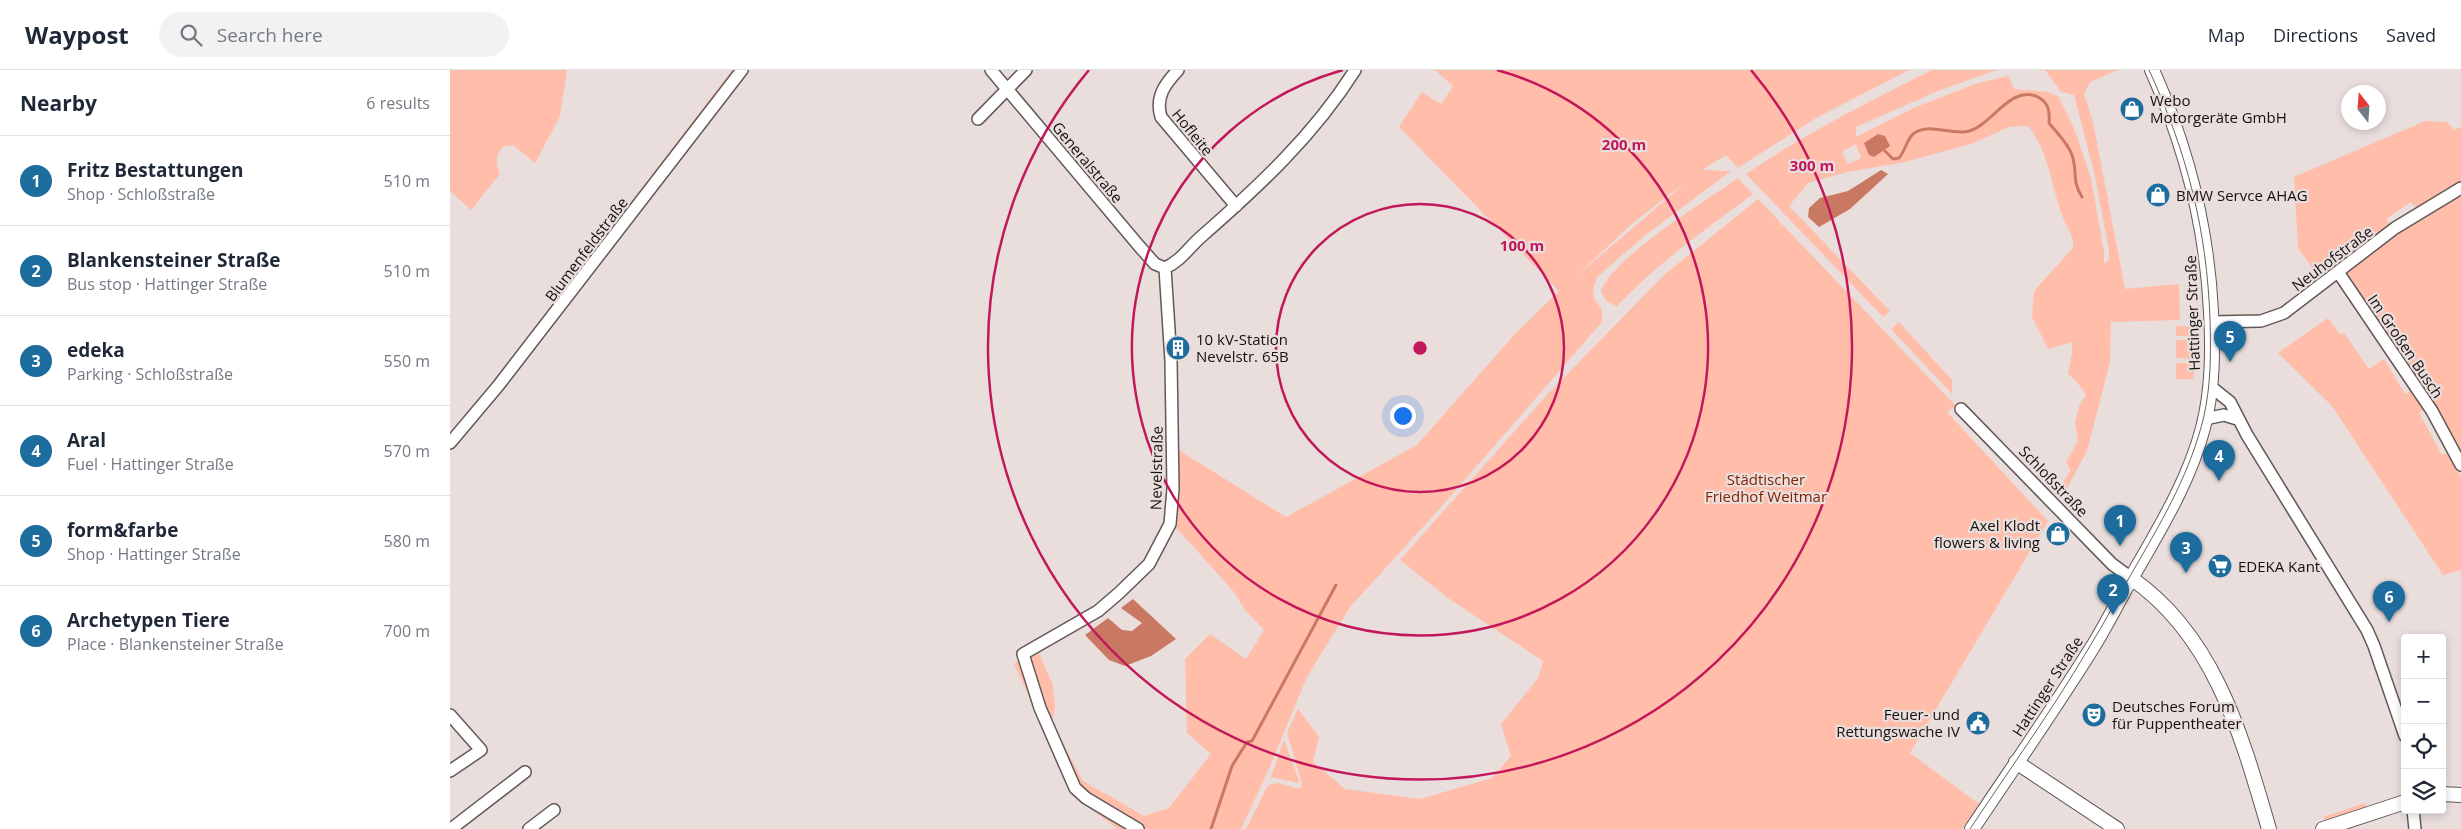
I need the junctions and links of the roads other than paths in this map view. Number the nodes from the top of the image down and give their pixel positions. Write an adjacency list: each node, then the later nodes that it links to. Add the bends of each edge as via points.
1 (742, 70): 18 (street, Blumenfeldstraße, via 493,393)
2 (991, 70): 7 (street, Generalstraße)
3 (1026, 70): 7 (street)
4 (1178, 70): 10 (street, Hofleite, via 1160,95 1161,117)
5 (1355, 70): 10 (street, via 1304,138)
6 (2152, 70): 13 (main road, Hattinger Straße, via 2195,188 2206,244)
7 (1007, 89): 8 (street); 11 (street, Generalstraße, via 1155,264)
8 (978, 119)
9 (2461, 188): 12 (street, Neuhofstraße, via 2412,216)
10 (1236, 206): 11 (street, via 1174,264)
11 (1165, 268): 33 (street, Nevelstraße, via 1171,361 1173,489 1170,524 1149,564 1119,593 1098,611 1023,654 1040,708 1075,788)
12 (2338, 272): 13 (street, Neuhofstraße, via 2273,318); 19 (street, Im Großen Busch, via 2432,411)
13 (2212, 322): 14 (main road, Hattinger Straße)
14 (2210, 386): 16 (main road, Hattinger Straße); 17 (street, via 2230,402)
15 (1961, 409): 20 (street, Schloßstraße, via 2116,568)
16 (2204, 419): 17 (street, via 2224,415); 20 (main road, Hattinger Straße, via 2185,480)
17 (2237, 419): 22 (street, via 2367,630)
18 (450, 443)
19 (2461, 465)
20 (2131, 578): 23 (main road, Hattinger Straße, via 2093,646); 36 (main road, Schloßstraße, via 2184,628 2214,674 2243,743)
21 (450, 715): 24 (street, via 481,750)
22 (2401, 724)
23 (2016, 762): 34 (main road, Hattinger Straße); 35 (main road)
24 (450, 770)
25 (525, 772): 31 (street)
26 (2446, 794): 27 (main road)
27 (2461, 795)
28 (2401, 803): 37 (main road)
29 (554, 810): 32 (street)
30 (2413, 814): 38 (street)
31 (451, 829)
32 (529, 829)
33 (1138, 829)
34 (1972, 829)
35 (2117, 829)
36 (2269, 829)
37 (2323, 829)
38 (2415, 829)

